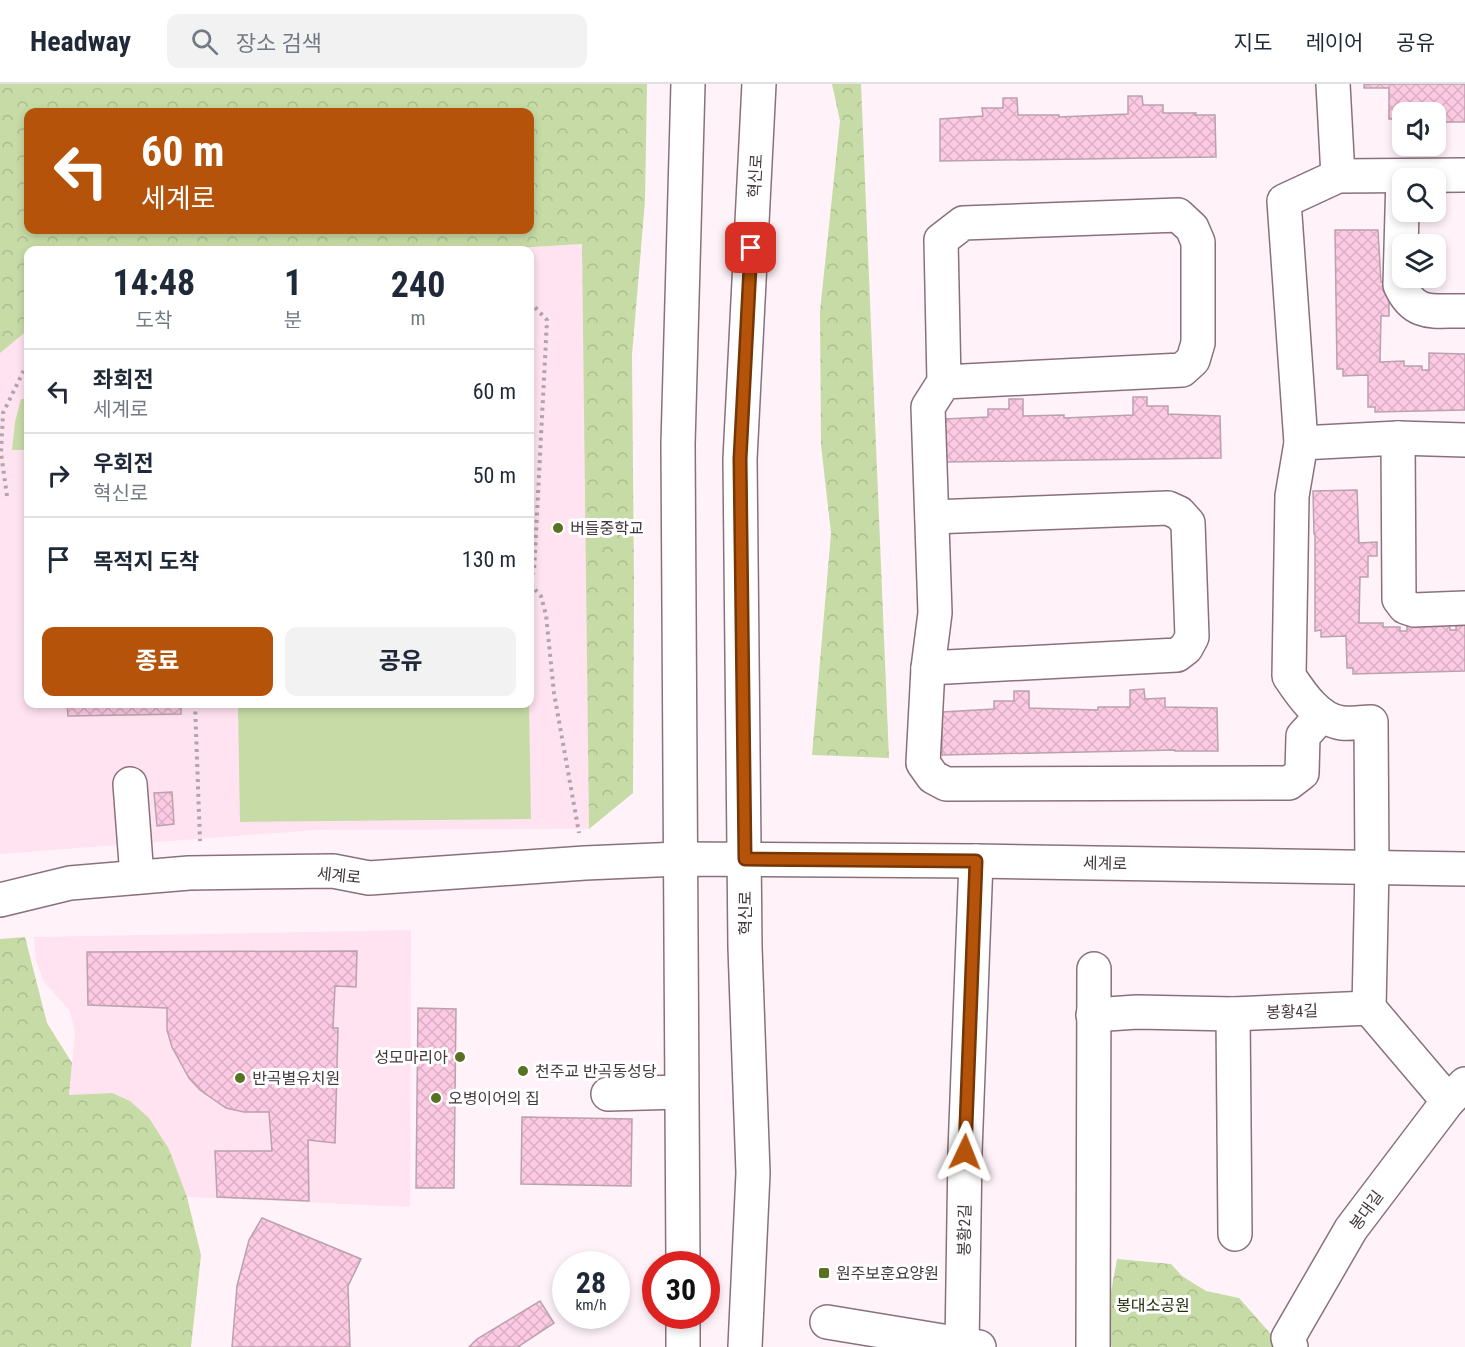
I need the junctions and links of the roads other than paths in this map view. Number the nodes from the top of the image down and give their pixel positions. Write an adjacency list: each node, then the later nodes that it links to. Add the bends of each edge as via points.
1 (688, 84): 19 (street, via 678,444)
2 (759, 84): 20 (street, 혁신로, via 740,459)
3 (1333, 84): 6 (street)
4 (1446, 175): 5 (street)
5 (1465, 175)
6 (1338, 176): 7 (street); 13 (street, via 1284,201)
7 (1392, 176)
8 (1401, 222): 9 (street, via 1400,285 1407,300 1420,309)
9 (1465, 311)
10 (944, 382): 10 (street, via 941,240 963,223 1178,215 1192,228 1198,242 1198,343 1193,360 1182,370); 14 (street, via 928,407)
11 (1398, 438): 12 (street); 13 (street); 15 (street, via 1399,599 1404,608 1414,610)
12 (1465, 440)
13 (1302, 443): 17 (street, via 1292,496 1289,676)
14 (932, 517): 16 (street, via 935,613); 16 (street, via 1168,508 1179,513 1188,523 1192,638 1177,655)
15 (1465, 608)
16 (928, 668): 17 (street, via 923,763 933,777 946,784 1289,783 1302,773 1303,736)
17 (1322, 715): 22 (street, via 1340,723 1371,722)
18 (130, 784): 24 (street)
19 (679, 859): 20 (street, 세계로); 24 (street, 세계로, via 369,878 333,871); 30 (street)
20 (745, 859): 21 (street, 세계로); 39 (street, 혁신로, via 753,1173)
21 (976, 861): 22 (street, 세계로); 37 (street, 봉황2길, via 965,1152)
22 (1372, 868): 23 (street, 세계로); 27 (street)
23 (1465, 869)
24 (137, 877): 25 (street, 세계로, via 70,883)
25 (0, 900)
26 (1094, 969): 29 (street)
27 (1369, 1008): 28 (street, 봉황4길); 31 (street)
28 (1233, 1014): 29 (street, 봉황4길); 33 (street)
29 (1093, 1015): 40 (street)
30 (681, 1092): 32 (street); 34 (street)
31 (1456, 1093): 41 (street, 봉대길, via 1351,1230 1288,1338)
32 (608, 1094)
33 (1235, 1234)
34 (682, 1251)
35 (827, 1322): 37 (street)
36 (683, 1329): 38 (street)
37 (968, 1346)
38 (683, 1347)
39 (745, 1347)
40 (1093, 1347)
41 (1291, 1347)

